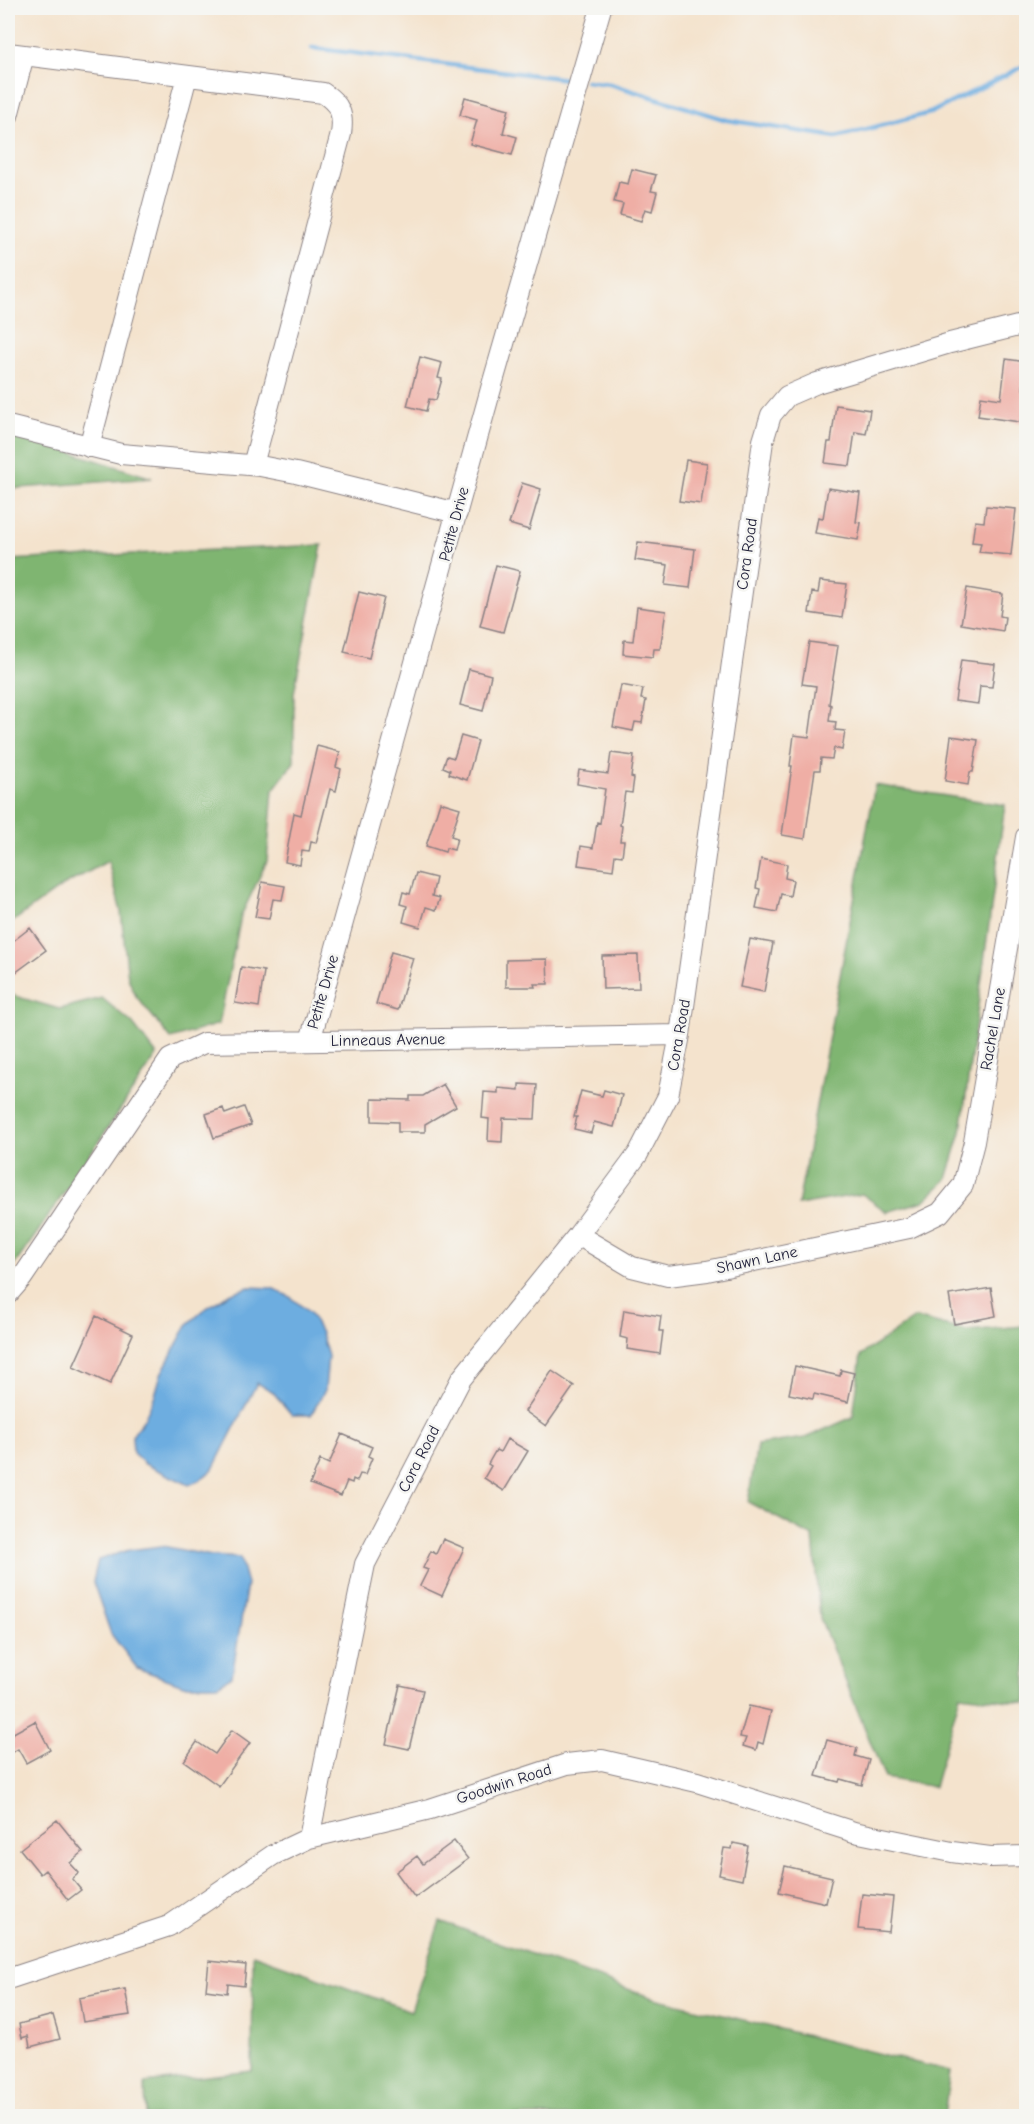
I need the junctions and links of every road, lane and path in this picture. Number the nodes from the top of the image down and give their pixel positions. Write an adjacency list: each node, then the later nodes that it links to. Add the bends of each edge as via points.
1 (601, 8): 9 (street, Petite Drive)
2 (16, 54): 3 (street); 4 (street)
3 (188, 76): 7 (street); 8 (street, via 323,93 335,101 343,119)
4 (8, 116)
5 (1026, 324): 11 (street, Cora Road, via 817,383 788,396 771,415 763,441)
6 (8, 426): 7 (street)
7 (89, 447): 8 (street, via 121,454)
8 (253, 465): 9 (street)
9 (457, 513): 12 (street, Petite Drive)
10 (1026, 837): 13 (street, Rachel Lane, via 974,1142 963,1185)
11 (680, 1035): 12 (street, Linneaus Avenue); 14 (street, Cora Road, via 668,1096 638,1154)
12 (310, 1041): 15 (street, Linneaus Avenue, via 204,1042 170,1059)
13 (940, 1213): 14 (street, Shawn Lane, via 909,1228 668,1276 632,1267)
14 (578, 1235): 16 (street, Cora Road, via 461,1379 365,1564)
15 (8, 1294)
16 (309, 1838): 17 (street, Goodwin Road, via 430,1809 567,1764 602,1760 697,1782 854,1832 952,1852); 18 (street, Goodwin Road, via 273,1856 169,1926)
17 (1026, 1856)
18 (8, 1978)

